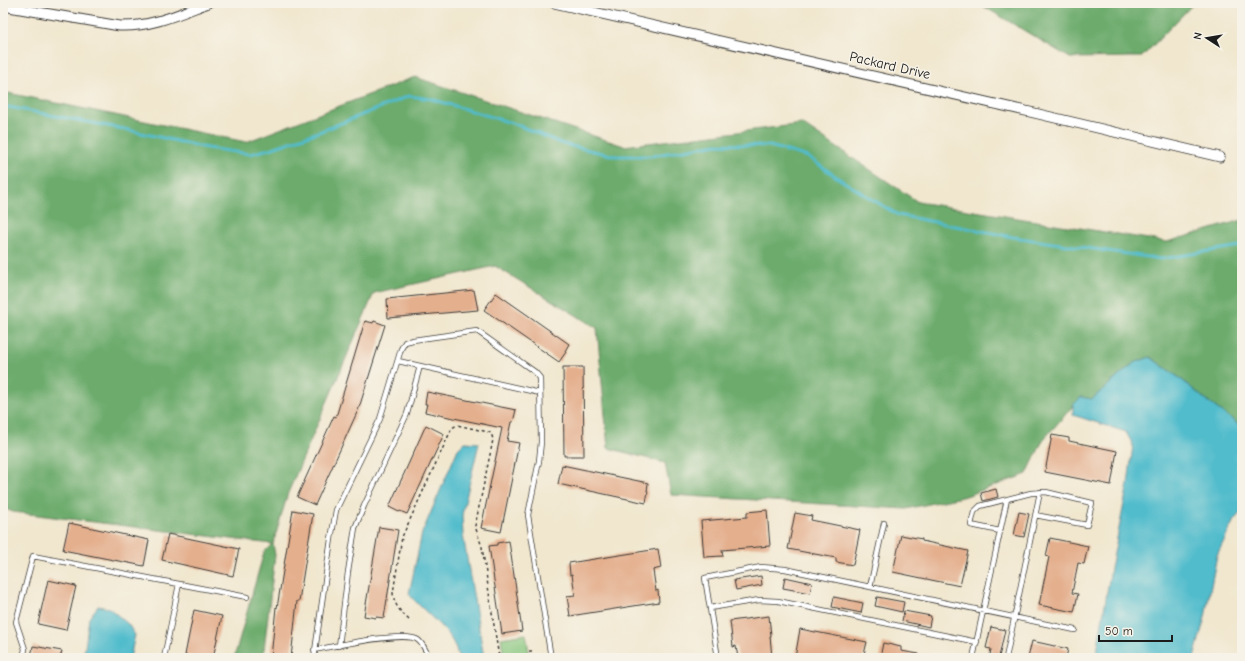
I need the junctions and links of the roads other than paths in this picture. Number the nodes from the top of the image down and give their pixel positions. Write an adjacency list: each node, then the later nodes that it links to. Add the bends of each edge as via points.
1 (208, 3): 3 (street, via 151,24 132,26)
2 (554, 3): 4 (street, Packard Drive)
3 (3, 6)
4 (1220, 157)
5 (398, 361): 6 (lane); 7 (lane, via 405,342 477,331 535,372 540,378); 22 (lane, via 380,419 336,510)
6 (420, 366): 7 (lane); 21 (lane, via 406,414 355,528)
7 (540, 393): 27 (lane, via 541,442 528,516)
8 (1040, 492): 9 (lane); 10 (lane); 10 (lane, via 1092,503 1087,525)
9 (1007, 499): 12 (lane); 12 (lane, via 980,506 974,512 971,525)
10 (1035, 515): 18 (lane)
11 (884, 523): 14 (lane)
12 (1000, 531): 17 (lane)
13 (179, 584): 15 (lane); 23 (lane, via 33,556 16,622 25,649); 24 (lane)
14 (870, 586): 16 (lane, via 786,569 761,567 705,578); 17 (lane)
15 (246, 597)
16 (710, 608): 20 (lane, via 759,600 778,601); 28 (lane)
17 (983, 611): 18 (lane); 20 (lane)
18 (1014, 617): 19 (lane); 30 (lane)
19 (1075, 630)
20 (977, 642): 29 (lane)
21 (339, 646): 22 (lane); 26 (lane, via 408,636 418,640)
22 (314, 650): 25 (lane)
23 (23, 658)
24 (164, 658)
25 (314, 658)
26 (429, 658)
27 (551, 658)
28 (718, 658)
29 (973, 658)
30 (1006, 658)

